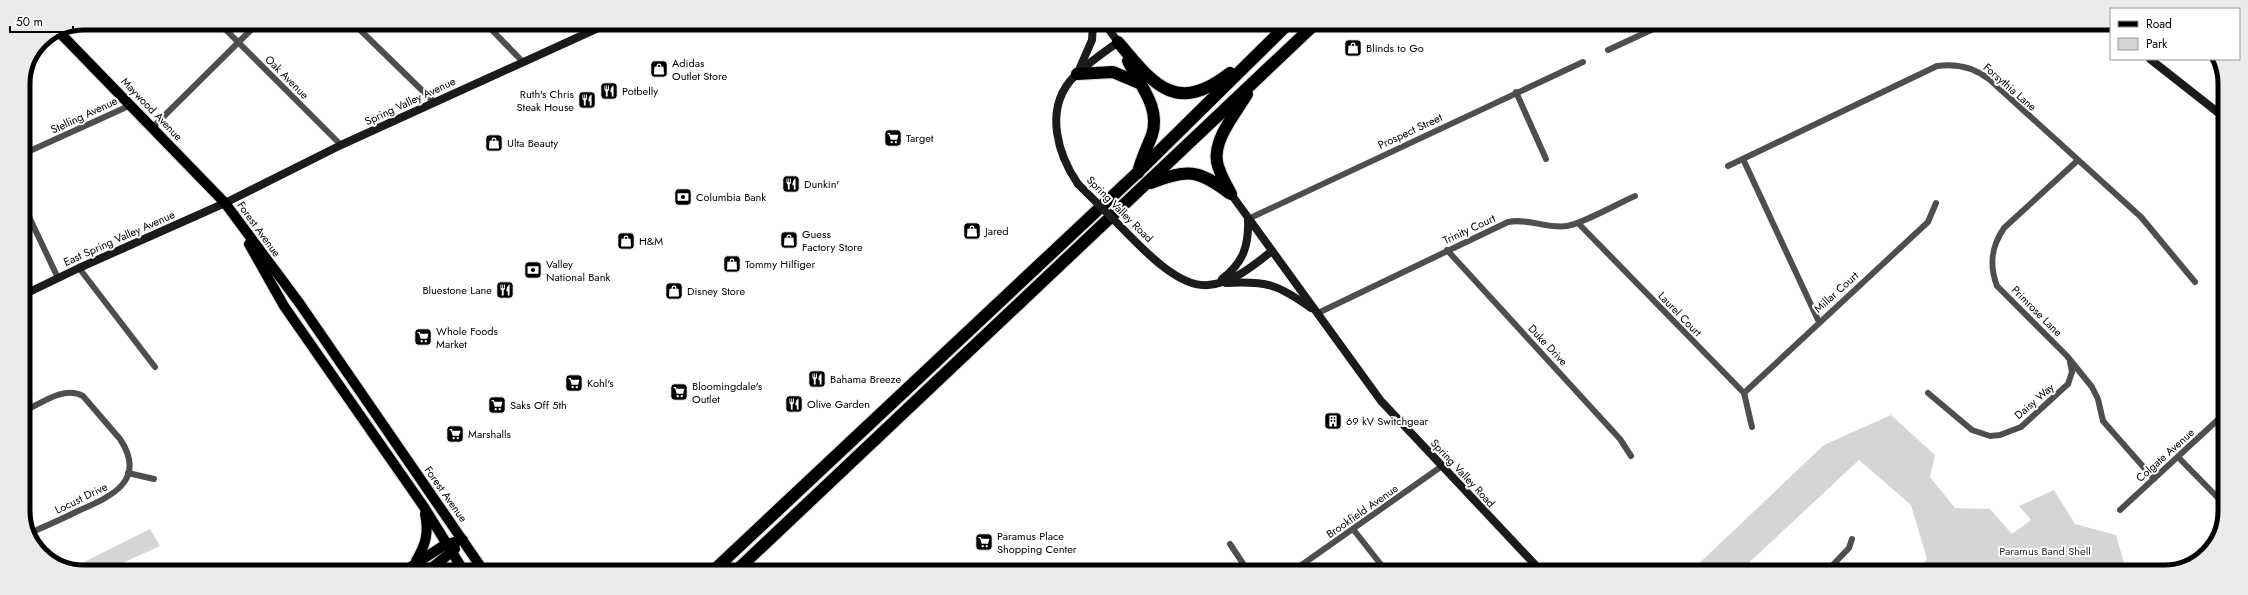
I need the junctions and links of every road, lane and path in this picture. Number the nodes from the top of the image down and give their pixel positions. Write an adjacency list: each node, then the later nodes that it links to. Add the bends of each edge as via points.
1 (226, 30): 14 (street, Oak Avenue)
2 (251, 30): 14 (street)
3 (359, 30): 23 (street)
4 (492, 30): 17 (street)
5 (594, 30): 17 (street, Spring Valley Avenue)
6 (1093, 30): 19 (street, via 1092,40)
7 (1109, 30): 12 (street)
8 (1282, 30): 13 (highway)
9 (1309, 30): 20 (highway)
10 (1650, 30): 15 (street)
11 (62, 35): 24 (main road, Maywood Avenue)
12 (1118, 42): 13 (highway, via 1147,76 1159,86 1178,93 1200,90 1220,81); 19 (street, Spring Valley Road); 21 (highway)
13 (1269, 42): 33 (highway)
14 (238, 43): 26 (street); 27 (street, Oak Avenue)
15 (1608, 50)
16 (2151, 60): 25 (street)
17 (523, 62): 23 (street, Spring Valley Avenue)
18 (1583, 62): 22 (street, Prospect Street)
19 (1077, 74): 21 (highway, via 1107,71); 47 (street, Spring Valley Road, bridge, via 1061,96 1056,120 1060,148 1078,184 1142,248 1178,277 1201,285)
20 (1254, 82): 34 (highway); 35 (highway, via 1228,126 1217,151 1218,164)
21 (1139, 83): 33 (highway, via 1151,103 1154,122 1152,134 1141,156)
22 (1516, 92): 29 (street); 40 (street, Prospect Street)
23 (434, 102): 27 (street, Spring Valley Avenue)
24 (131, 104): 26 (main road, Maywood Avenue); 28 (street, Stelling Avenue)
25 (2218, 112)
26 (153, 127): 37 (main road, Maywood Avenue)
27 (341, 145): 37 (street, Spring Valley Avenue)
28 (30, 151)
29 (1546, 159)
30 (1743, 159): 31 (street, Forsythia Lane, via 1937,66 1948,64 1972,68 1985,76); 32 (street, Forsythia Lane); 50 (street)
31 (2077, 160): 46 (street, Forsythia Lane, via 2141,217); 51 (street, Primrose Lane, via 2004,228 1992,256 1997,286)
32 (1728, 166)
33 (1138, 173): 79 (highway)
34 (1146, 185): 35 (highway, via 1192,173 1208,178); 80 (highway)
35 (1231, 194): 40 (street, Spring Valley Road)
36 (1635, 196): 41 (street, Trinity Court)
37 (225, 203): 44 (street, East Spring Valley Avenue); 65 (main road, Forest Avenue, via 284,306); 70 (main road, Forest Avenue, via 300,304)
38 (1936, 203): 50 (street, Millar Court, via 1928,222)
39 (30, 219): 45 (street)
40 (1248, 219): 43 (street, Spring Valley Road); 47 (street, via 1248,242 1244,256)
41 (1578, 223): 42 (street, Trinity Court, via 1558,226 1524,220 1513,221); 54 (street, Laurel Court)
42 (1447, 250): 49 (street, Trinity Court); 58 (street, Duke Drive, via 1620,439)
43 (1272, 251): 47 (street, Spring Valley Road, via 1247,270); 49 (street, Spring Valley Road)
44 (79, 268): 45 (street, East Spring Valley Avenue); 52 (street)
45 (58, 278): 48 (street, East Spring Valley Avenue)
46 (2195, 282)
47 (1217, 283): 49 (street, via 1271,284 1284,289)
48 (30, 292)
49 (1318, 313): 60 (street, Spring Valley Road, via 1382,401)
50 (1819, 322): 54 (street, Millar Court)
51 (2069, 359): 53 (street, Daisy Way, via 2072,372 2068,384 2020,427 2000,435 1990,436 1972,430); 63 (street, Primrose Lane, via 2092,387 2098,399 2103,421)
52 (154, 367)
53 (1928, 392)
54 (1744, 393): 57 (street)
55 (30, 409): 61 (street, via 65,392 71,391 83,396 125,447)
56 (2218, 420): 59 (street, Colgate Avenue)
57 (1752, 427)
58 (1631, 456)
59 (2178, 457): 63 (street, Colgate Avenue); 64 (street)
60 (1442, 466): 67 (street, Brookfield Avenue); 84 (street, Spring Valley Road)
61 (128, 473): 62 (street); 68 (street, Locust Drive, via 124,484 111,497)
62 (154, 479)
63 (2154, 479): 66 (street, Colgate Avenue)
64 (2218, 497)
65 (424, 506): 71 (main road, Forest Avenue); 74 (main road, via 428,528 426,541)
66 (2120, 510)
67 (1353, 529): 82 (street, Brookfield Avenue); 83 (street)
68 (34, 531)
69 (1852, 539): 85 (street, via 1849,548)
70 (463, 540): 71 (main road); 73 (main road); 78 (main road, Forest Avenue)
71 (446, 544): 73 (main road, Forest Avenue); 75 (main road)
72 (1230, 544): 81 (street)
73 (452, 553): 76 (main road); 77 (main road, Forest Avenue)
74 (411, 565)
75 (413, 565)
76 (436, 565)
77 (460, 565)
78 (480, 565)
79 (719, 565)
80 (742, 565)
81 (1244, 565)
82 (1302, 565)
83 (1381, 565)
84 (1535, 565)
85 (1833, 565)

